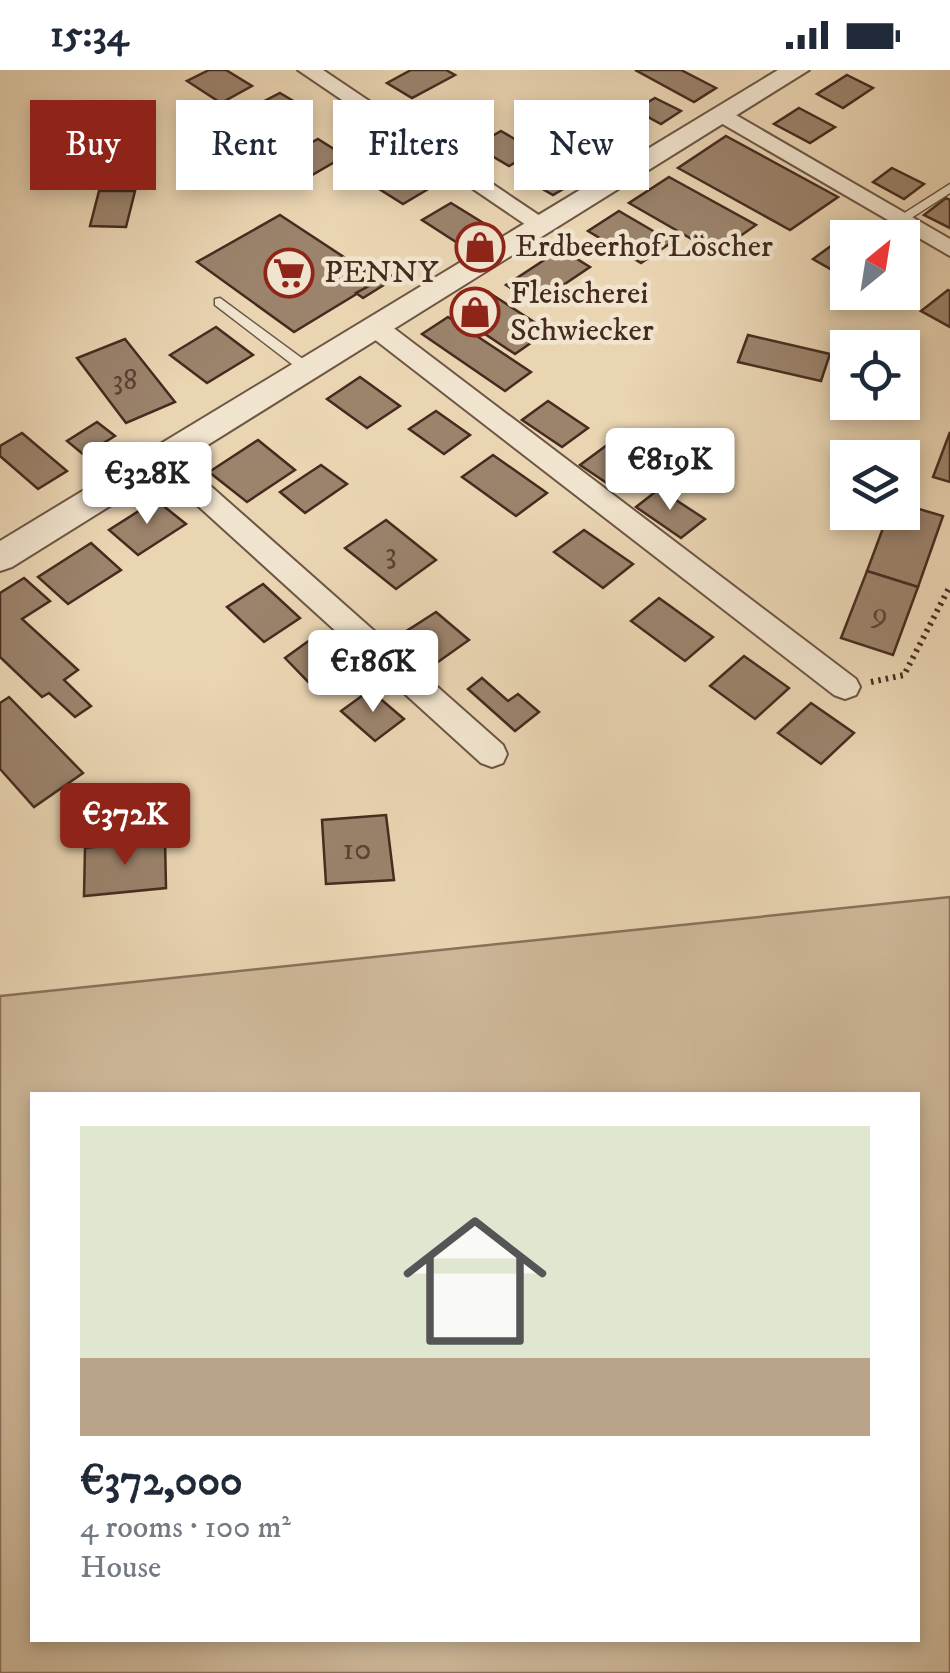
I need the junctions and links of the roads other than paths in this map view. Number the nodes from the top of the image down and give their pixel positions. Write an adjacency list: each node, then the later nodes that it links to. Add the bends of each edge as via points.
1 (308, 70): 6 (street)
2 (796, 70): 3 (street)
3 (722, 114): 5 (street); 6 (street)
4 (950, 188): 5 (lane)
5 (901, 219): 7 (street)
6 (540, 224): 9 (street)
7 (950, 249)
8 (220, 302): 10 (lane)
9 (374, 326): 10 (street); 13 (street)
10 (306, 368): 11 (street)
11 (162, 458): 12 (street); 14 (street)
12 (0, 558)
13 (845, 687)
14 (492, 754)

